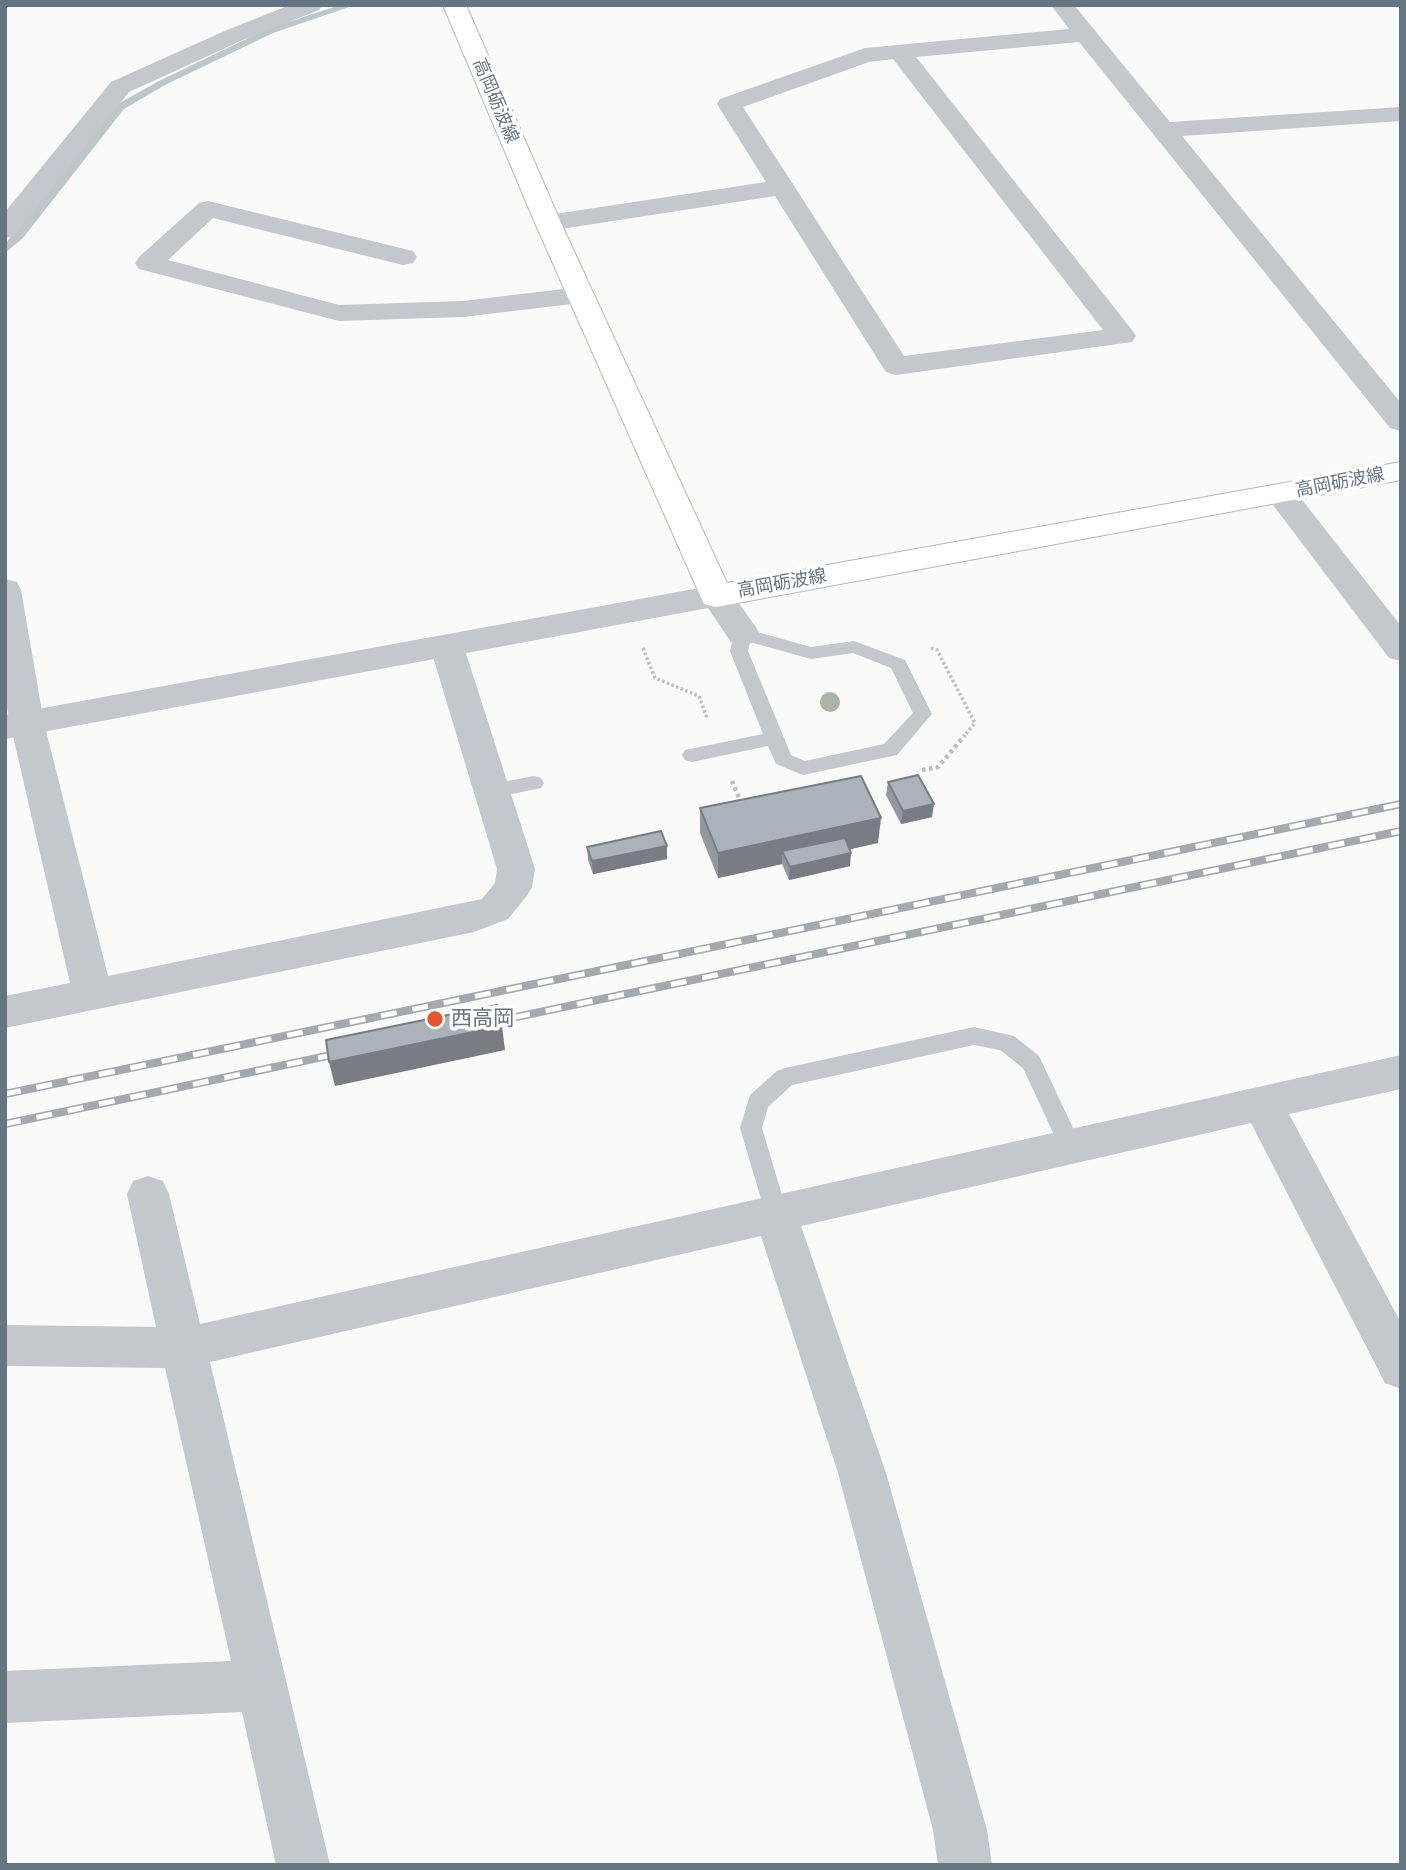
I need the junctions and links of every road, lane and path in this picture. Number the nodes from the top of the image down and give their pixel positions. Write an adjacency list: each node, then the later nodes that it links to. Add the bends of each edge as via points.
1 (311, 5): 10 (street, via 120,87)
2 (454, 5): 9 (main road, 高岡砺波線)
3 (1062, 5): 4 (street)
4 (1085, 34): 5 (street); 7 (street)
5 (900, 52): 8 (street, via 865,55 729,104); 8 (street, via 1122,336 896,366)
6 (1401, 114): 7 (street)
7 (1163, 130): 13 (street)
8 (782, 187): 9 (street)
9 (548, 223): 12 (main road, 高岡砺波線)
10 (5, 230)
11 (403, 257): 12 (street, via 208,209 149,262 340,313 463,309)
12 (580, 295): 17 (main road, 高岡砺波線)
13 (1401, 422)
14 (1401, 471): 15 (main road, 高岡砺波線)
15 (1281, 494): 17 (main road, 高岡砺波線); 21 (street)
16 (5, 590): 22 (street)
17 (716, 596): 18 (street); 20 (street)
18 (743, 634): 23 (lane, via 739,651); 23 (lane, via 811,653 854,647 898,664 923,714 890,750 803,768 783,759)
19 (641, 643): 24 (path, via 655,678 699,696)
20 (447, 647): 22 (street); 27 (street)
21 (1401, 650)
22 (16, 725): 29 (street)
23 (775, 738): 24 (lane)
24 (719, 750): 25 (lane); 28 (path)
25 (692, 755)
26 (534, 783): 27 (lane)
27 (492, 791): 29 (street, via 516,870 513,887 495,909)
28 (741, 806)
29 (93, 995): 30 (street)
30 (5, 1012)
31 (1401, 1072): 32 (street)
32 (1262, 1103): 33 (street); 38 (street)
33 (1071, 1147): 35 (street); 35 (lane, via 1031,1062 1006,1042 974,1036 785,1077 758,1102 751,1128)
34 (148, 1194): 37 (street)
35 (775, 1213): 37 (street); 42 (street, via 862,1473 960,1830)
36 (5, 1345): 37 (street)
37 (183, 1348): 39 (street)
38 (1401, 1368)
39 (262, 1685): 40 (street); 41 (street)
40 (5, 1697)
41 (303, 1865)
42 (965, 1865)

